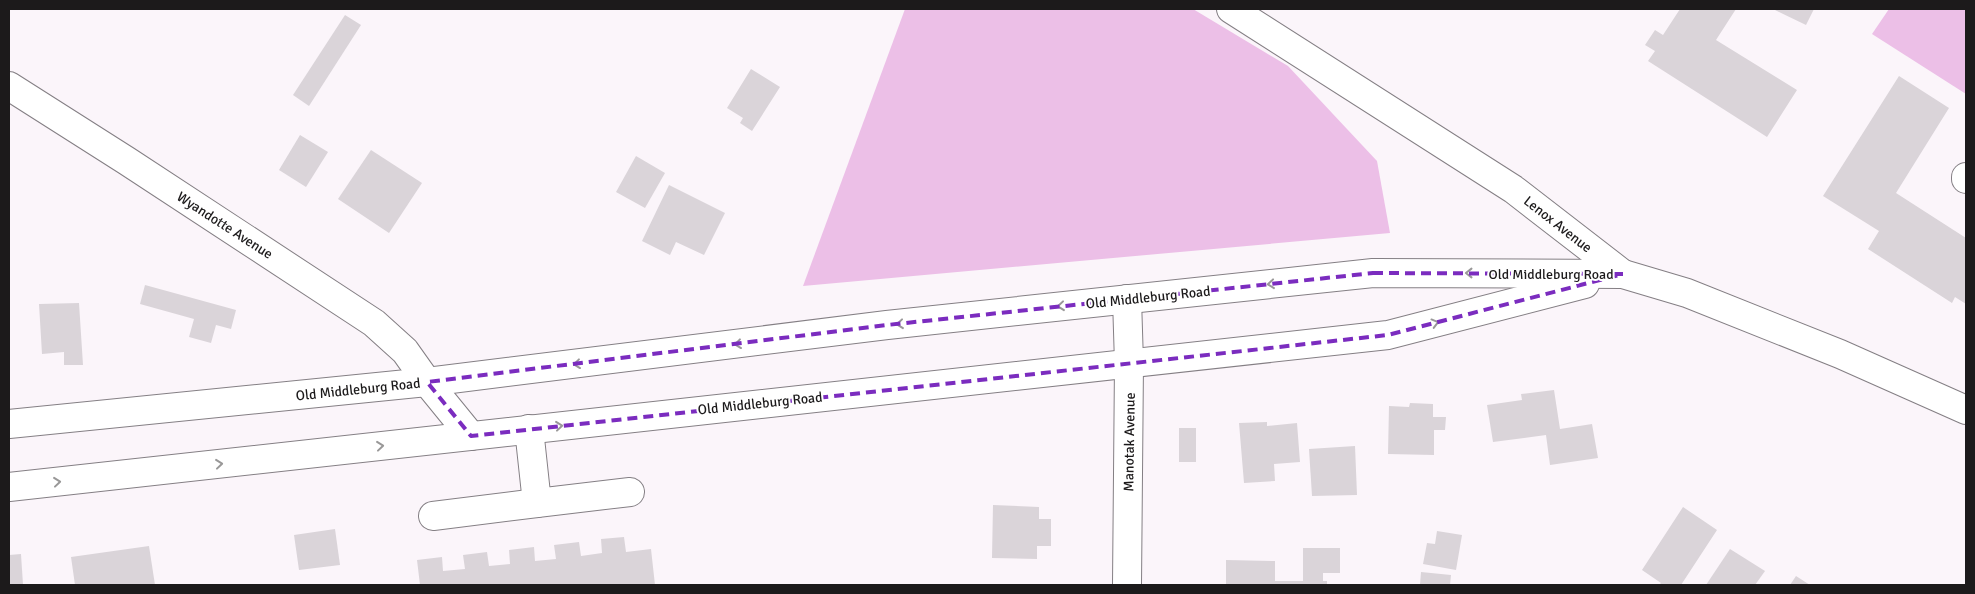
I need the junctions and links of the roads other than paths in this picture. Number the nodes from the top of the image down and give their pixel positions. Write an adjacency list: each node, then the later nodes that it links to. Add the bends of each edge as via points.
1 (1231, 9): 3 (main road, Lenox Avenue, via 1513,189)
2 (9, 86): 6 (main road, Wyandotte Avenue, via 374,323 405,351)
3 (1622, 274): 4 (main road, Old Middleburg Road, one-way to 4, via 1374,273); 5 (main road, Old Middleburg Road, one-way to 3, via 1388,335); 7 (main road, Lenox Avenue, via 1688,293 1840,354)
4 (1127, 299): 5 (main road, Manotak Avenue); 6 (main road, Old Middleburg Road, one-way to 6)
5 (1129, 363): 9 (main road, Old Middleburg Road, one-way to 5); 15 (main road, Manotak Avenue)
6 (427, 382): 8 (main road, Old Middleburg Road); 10 (main road, Wyandotte Avenue)
7 (1966, 410)
8 (9, 424)
9 (529, 429): 10 (main road, Old Middleburg Road); 13 (main road)
10 (471, 436): 11 (main road, Old Middleburg Road, one-way to 10)
11 (9, 487)
12 (630, 492): 13 (main road)
13 (537, 503): 14 (main road)
14 (433, 516)
15 (1127, 585)

